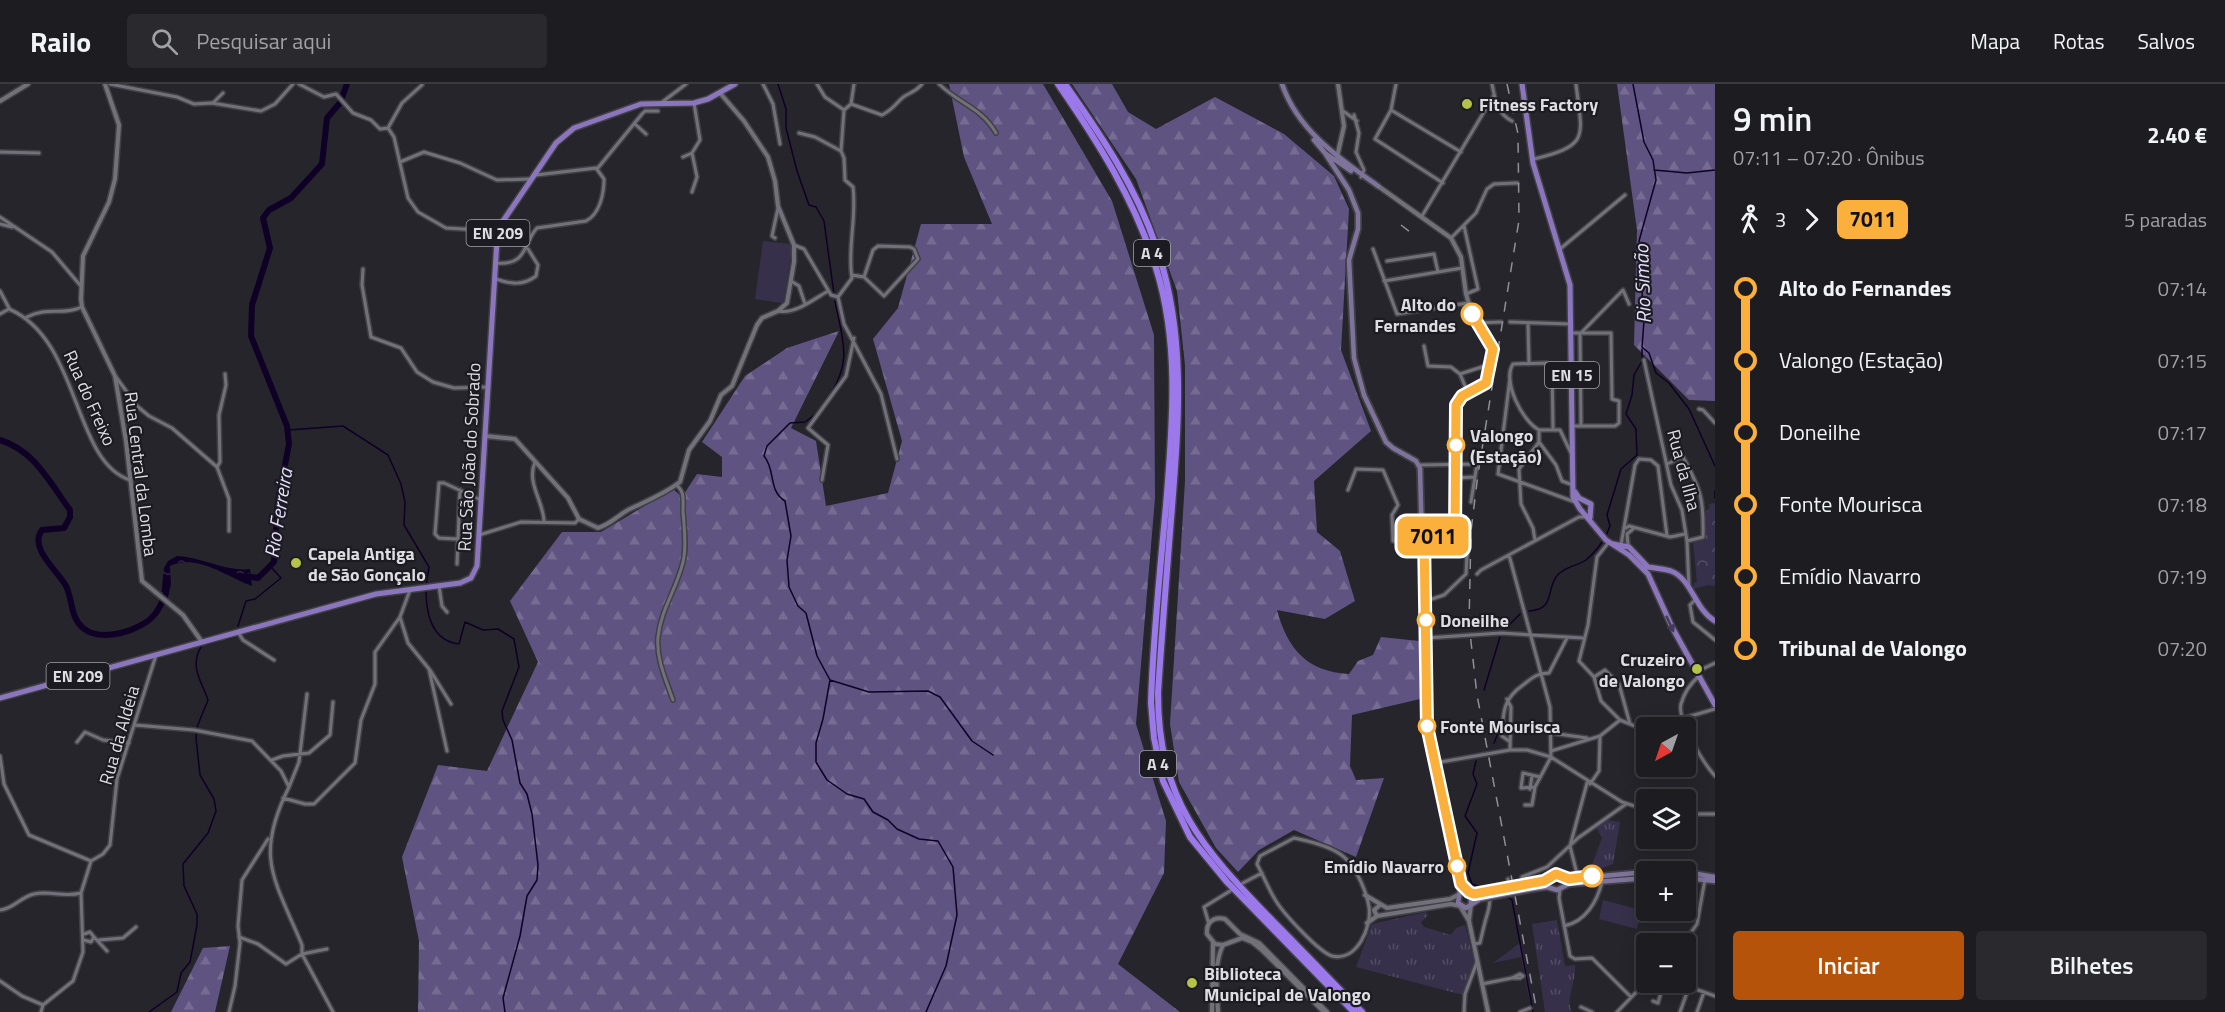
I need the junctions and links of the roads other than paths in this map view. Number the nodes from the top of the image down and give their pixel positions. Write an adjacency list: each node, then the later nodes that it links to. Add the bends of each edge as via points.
1 (28, 84): 25 (street)
2 (105, 84): 90 (street, Rua Central da Lomba, via 119,125 115,179 109,201 86,245)
3 (110, 84): 26 (street, via 194,104)
4 (293, 84): 26 (street, via 265,110)
5 (299, 84): 39 (street, via 324,97 336,94 353,113 371,120 380,129)
6 (686, 84): 28 (street)
7 (735, 84): 23 (main road, EN 209)
8 (763, 84): 44 (street, via 773,104)
9 (817, 84): 31 (street, via 825,97)
10 (854, 84): 29 (street)
11 (922, 84): 29 (street, via 915,93 902,97 895,109 882,115)
12 (939, 84): 41 (street, via 983,114)
13 (1058, 84): 312 (highway, A 4, via 1134,207 1157,270 1170,337 1172,422 1151,703 1155,748 1164,781 1180,820 1205,857)
14 (1065, 84): 313 (highway, A 4, via 1109,148 1139,203 1163,269 1176,334 1179,412 1158,693 1160,736 1169,778 1188,820 1213,857)
15 (1282, 84): 48 (main road, via 1290,102)
16 (1338, 84): 34 (street)
17 (1396, 84): 32 (street)
18 (1492, 84): 24 (street)
19 (1522, 84): 30 (main road, EN 15)
20 (1576, 84): 54 (street, via 1580,137 1565,151)
21 (422, 85): 39 (street, via 402,103)
22 (223, 93): 26 (street)
23 (720, 93): 27 (main road, EN 209); 67 (street, via 768,157)
24 (1494, 95): 37 (street, via 1503,116); 49 (street)
25 (0, 101)
26 (212, 103)
27 (694, 103): 28 (main road, EN 209); 51 (street, via 700,140)
28 (661, 104): 61 (main road, Rua São João do Sobrado / EN 209, via 641,104 574,128 564,134)
29 (851, 104): 31 (street)
30 (1526, 105): 54 (main road, EN 15); 54 (main road, EN 15)
31 (844, 110): 46 (street)
32 (1391, 110): 49 (street); 62 (street, via 1376,135 1377,142)
33 (658, 111): 38 (street, via 645,111)
34 (1343, 111): 36 (street); 43 (street)
35 (1354, 115): 36 (street)
36 (1357, 121): 60 (street, via 1356,152 1364,170)
37 (1512, 121)
38 (635, 124): 42 (street); 57 (street)
39 (388, 128): 55 (street)
40 (799, 133): 46 (street)
41 (996, 133)
42 (646, 134)
43 (1342, 136): 45 (street); 53 (street)
44 (780, 144)
45 (1337, 148): 48 (street); 53 (street)
46 (841, 151): 85 (street, via 845,180 854,191)
47 (0, 152): 50 (street)
48 (1326, 152): 53 (main road); 59 (main road)
49 (1461, 152): 62 (street)
50 (39, 153)
51 (692, 153): 52 (street); 65 (street, via 697,177)
52 (683, 157)
53 (1336, 159): 56 (main road); 59 (main road); 60 (main road)
54 (1531, 161): 79 (main road, EN 15)
55 (400, 162): 61 (street, via 424,152 497,180); 73 (street, via 408,198 425,217 446,228)
56 (1341, 165): 58 (main road); 59 (main road)
57 (597, 169): 61 (street); 77 (street, via 604,186 592,217 537,228)
58 (1350, 171): 59 (main road); 60 (main road)
59 (1342, 175): 140 (main road, via 1358,213 1358,229 1349,260 1354,358 1364,395 1386,442)
60 (1361, 176): 64 (main road)
61 (533, 177): 73 (main road, Rua São João do Sobrado / EN 209)
62 (1443, 183): 68 (street)
63 (1517, 183): 71 (street, via 1494,184 1487,189 1476,213)
64 (1378, 186): 68 (street)
65 (692, 192)
66 (1625, 195): 79 (street)
67 (778, 206): 74 (street, via 772,236); 76 (street)
68 (1422, 216): 75 (street)
69 (0, 217): 72 (street)
70 (0, 224): 72 (street)
71 (1464, 226): 75 (street); 93 (street, via 1478,289)
72 (16, 229): 90 (street, via 59,258)
73 (498, 231): 81 (main road, Rua São João do Sobrado / EN 209)
74 (776, 238)
75 (1451, 238): 82 (street)
76 (794, 245): 88 (street); 92 (street, via 811,257)
77 (528, 249): 81 (street, via 513,260); 87 (street, via 538,269 532,279 512,284)
78 (1373, 249): 89 (street)
79 (1560, 249): 107 (main road, EN 15, via 1570,285)
80 (1387, 261): 84 (street, via 1434,254)
81 (495, 263): 87 (main road, Rua São João do Sobrado / EN 209)
82 (1463, 268): 84 (street); 93 (street)
83 (363, 270): 121 (street, via 371,337 400,348 427,379 454,388)
84 (1438, 272): 89 (street)
85 (852, 275): 86 (street); 94 (street)
86 (864, 277): 86 (street, via 884,296 918,259 917,255 910,247 878,246)
87 (494, 278): 121 (main road, Rua São João do Sobrado / EN 209)
88 (791, 281): 96 (street, via 799,286); 100 (street, via 787,303)
89 (1384, 281): 95 (street, via 1399,315)
90 (80, 285): 98 (street, Rua Central da Lomba)
91 (0, 291): 99 (street)
92 (828, 291): 94 (street); 96 (street)
93 (1466, 294): 95 (street)
94 (838, 297): 112 (street, via 844,324)
95 (1468, 303): 105 (street)
96 (805, 304): 100 (street, via 784,313)
97 (1629, 304): 111 (street, via 1623,290)
98 (82, 307): 102 (street, via 72,311 44,310); 120 (street, Rua Central da Lomba)
99 (9, 309): 101 (street); 102 (street)
100 (778, 311): 147 (street, via 762,318 757,325 732,386 721,395 710,421 693,443 683,476)
101 (0, 314)
102 (27, 317): 144 (street, Rua do Freixo, via 64,368 102,458 116,473)
103 (1501, 322): 105 (street)
104 (1510, 322): 106 (street)
105 (1476, 323): 115 (street, via 1492,344)
106 (1528, 323): 107 (street); 116 (street)
107 (1572, 324): 109 (main road, EN 15)
108 (1611, 327): 110 (street)
109 (1572, 333): 111 (street); 126 (main road, EN 15)
110 (1611, 333): 111 (street); 130 (street, via 1612,399 1618,401 1619,423)
111 (1580, 334): 127 (street)
112 (854, 338): 136 (street, via 881,394); 145 (street, via 846,376 808,428 828,445)
113 (1424, 346): 119 (street, via 1428,366 1447,366)
114 (1644, 360): 139 (street, Rua da Ilha)
115 (1491, 363): 119 (street); 122 (street, via 1486,383)
116 (1529, 364): 117 (street, via 1513,364); 131 (street, via 1547,363 1552,367)
117 (1510, 373): 123 (street); 124 (street)
118 (225, 374): 141 (street)
119 (1460, 374): 122 (street)
120 (115, 376): 141 (street, via 137,406 172,428); 144 (street, Rua Central da Lomba)
121 (488, 387): 133 (main road, Rua São João do Sobrado / EN 209)
122 (1468, 393): 138 (street, via 1456,405)
123 (1516, 398): 124 (street); 132 (street, via 1523,416)
124 (1507, 402): 146 (street, via 1498,474)
125 (1699, 409): 128 (street)
126 (1572, 419): 127 (street); 129 (main road, EN 15)
127 (1581, 419): 130 (street)
128 (1715, 423)
129 (1573, 426): 130 (street); 135 (main road)
130 (1581, 426)
131 (1553, 428): 132 (street); 135 (street, via 1562,432)
132 (1539, 430): 134 (street)
133 (485, 436): 137 (street, via 515,439); 151 (main road, Rua São João do Sobrado / EN 209)
134 (1539, 442): 146 (street, via 1519,469); 150 (street)
135 (1573, 454): 150 (main road)
136 (897, 459)
137 (536, 462): 154 (street, via 568,498); 155 (street, via 535,492 544,509)
138 (1456, 464): 140 (street); 142 (street, via 1477,464); 143 (street)
139 (1667, 464): 161 (street, Rua da Ilha); 168 (street, via 1683,457 1697,479 1703,501 1703,537)
140 (1420, 465): 156 (main road)
141 (217, 467): 160 (street, via 229,499)
142 (1474, 477): 143 (street); 152 (street)
143 (1456, 478): 163 (street)
144 (130, 480): 191 (street, Rua Central da Lomba, via 140,574 147,587 183,615)
145 (822, 480)
146 (1519, 483): 150 (street); 167 (street, via 1521,504)
147 (676, 485): 154 (street, via 604,526 598,528); 202 (street, via 682,493 685,552 665,605 658,637 661,665)
148 (460, 490): 151 (street); 166 (street); 166 (street, via 444,483 438,487 435,534 439,538)
149 (1348, 490): 165 (street, via 1356,469 1383,470 1398,505 1392,515 1393,541)
150 (1571, 493): 153 (main road); 153 (street)
151 (481, 497): 162 (main road, Rua São João do Sobrado / EN 209)
152 (1471, 502)
153 (1582, 509): 167 (street); 169 (main road)
154 (579, 519): 155 (street, via 575,523)
155 (544, 522): 162 (street, via 521,522)
156 (1424, 522): 157 (street); 165 (main road)
157 (1405, 525)
158 (1626, 528): 159 (street); 164 (street, via 1635,465 1639,459 1651,460 1658,466); 170 (street)
159 (1635, 528): 164 (street); 171 (street, via 1627,534)
160 (230, 531)
161 (1686, 534): 164 (street); 168 (street, Rua da Ilha)
162 (479, 535): 177 (main road, Rua São João do Sobrado / EN 209, via 475,574 460,584)
163 (1455, 535): 165 (street); 181 (street, via 1468,536 1464,578 1444,595)
164 (1667, 536)
165 (1424, 537): 181 (main road)
166 (457, 539): 174 (street)
167 (1535, 541): 172 (street)
168 (1687, 541): 178 (street, Rua da Ilha)
169 (1609, 542): 170 (main road); 173 (main road); 187 (street, via 1597,557)
170 (1622, 545): 171 (main road); 173 (main road)
171 (1629, 547): 175 (main road)
172 (1509, 555): 176 (street); 186 (street)
173 (1629, 555): 175 (main road)
174 (457, 564)
175 (1645, 569): 178 (main road, via 1671,571); 197 (main road, one-way to 197)
176 (1477, 574)
177 (439, 586): 179 (main road, Rua São João do Sobrado / EN 209); 182 (street, via 441,606)
178 (1688, 589): 180 (main road)
179 (410, 590): 183 (street); 185 (main road, Rua São João do Sobrado / EN 209, via 376,594)
180 (1695, 600): 184 (main road); 190 (street, via 1690,605 1693,622)
181 (1426, 601): 188 (main road)
182 (447, 612)
183 (400, 617): 195 (street, via 408,643); 234 (street, via 375,652 374,689 362,720 357,759 352,767 314,804)
184 (1715, 621)
185 (238, 632): 191 (main road, Rua São João do Sobrado / EN 209); 193 (street, via 243,640)
186 (1530, 634): 188 (street); 189 (street); 196 (street)
187 (1583, 638): 189 (street); 198 (street, via 1579,661)
188 (1426, 639): 226 (main road, via 1425,704)
189 (1568, 639): 196 (street, via 1553,669)
190 (1715, 640)
191 (202, 642): 192 (main road, Rua São João do Sobrado / EN 209)
192 (157, 655): 200 (main road, Rua São João do Sobrado / EN 209); 210 (street, Rua da Aldeia)
193 (274, 660)
194 (1715, 663): 197 (street)
195 (429, 669): 204 (street); 220 (street)
196 (1541, 673): 201 (street); 212 (street, via 1549,698)
197 (1698, 674): 205 (main road); 206 (street, via 1681,704)
198 (1594, 677): 208 (street, via 1601,701); 209 (street, via 1605,670 1619,684)
199 (307, 694): 222 (street)
200 (0, 698)
201 (1507, 699): 215 (street, via 1511,707); 215 (street, via 1502,736)
202 (673, 700)
203 (333, 702): 222 (street, via 333,732 309,753)
204 (451, 704)
205 (1715, 707): 207 (street)
206 (1684, 717)
207 (1687, 717)
208 (1620, 720): 209 (street); 213 (street)
209 (1630, 724): 211 (street)
210 (135, 725): 217 (street, Rua da Aldeia); 225 (street, via 249,740)
211 (1636, 726)
212 (1551, 733): 214 (street); 221 (street)
213 (1600, 736): 214 (street); 230 (street, via 1599,771)
214 (1588, 738): 221 (street)
215 (1509, 741): 219 (street)
216 (77, 742): 217 (street, via 85,732 103,740)
217 (129, 743): 242 (street, Rua da Aldeia, via 117,779 110,845)
218 (1696, 746): 228 (street)
219 (1510, 750): 224 (street); 226 (street)
220 (447, 751)
221 (1551, 751): 224 (street)
222 (299, 755): 225 (street); 232 (street)
223 (0, 756): 231 (street)
224 (1551, 757): 229 (street); 230 (street)
225 (271, 761): 232 (street)
226 (1434, 764): 257 (main road)
227 (1532, 775): 229 (street); 233 (street); 233 (street, via 1523,773 1521,788)
228 (1715, 776)
229 (1540, 777): 233 (street)
230 (1589, 783): 235 (street); 241 (street)
231 (2, 785): 242 (street, via 29,835)
232 (289, 787): 234 (street)
233 (1533, 788): 236 (street, via 1532,805)
234 (283, 798): 240 (street)
235 (1626, 804): 237 (street); 241 (street)
236 (1525, 805)
237 (1636, 807)
238 (1696, 814): 239 (street)
239 (1715, 814)
240 (269, 838): 280 (street, via 242,880); 289 (street, via 271,870 302,945)
241 (1569, 846): 243 (street); 252 (street)
242 (91, 861): 262 (street, Rua da Aldeia)
243 (1550, 872): 249 (street); 251 (main road); 258 (main road); 259 (main road)
244 (1262, 873): 256 (street); 263 (street, via 1257,860 1260,856 1287,840 1303,840 1347,859); 272 (street, via 1283,910 1332,956 1341,956 1357,947)
245 (1696, 874): 248 (main road)
246 (1636, 875): 252 (main road)
247 (1636, 876): 254 (main road)
248 (1705, 876): 250 (main road); 255 (main road); 277 (street)
249 (1522, 877)
250 (1696, 877)
251 (1563, 878): 252 (main road); 259 (main road)
252 (1578, 878)
253 (1508, 879): 286 (street, bridge, via 1508,883 1490,894 1480,943)
254 (1602, 879): 259 (main road); 274 (street, via 1598,896 1587,914)
255 (1715, 879)
256 (1243, 883)
257 (1461, 884): 261 (main road); 264 (main road)
258 (1532, 886): 259 (main road); 265 (main road, bridge)
259 (1557, 888): 274 (street)
260 (1230, 891): 273 (street, via 1204,907)
261 (1469, 892): 264 (main road); 265 (main road); 266 (main road)
262 (81, 893): 269 (street, via 68,897 31,894 13,907); 278 (street, Rua da Aldeia)
263 (1365, 895): 267 (street); 272 (street)
264 (1458, 895): 267 (street, via 1397,908); 268 (main road)
265 (1480, 896): 266 (main road)
266 (1471, 904): 268 (main road, via 1466,908); 271 (street)
267 (1379, 906): 270 (street, via 1374,910)
268 (1460, 906): 270 (street, via 1451,904); 271 (street)
269 (0, 910)
270 (1377, 916): 272 (street)
271 (1469, 921): 286 (street)
272 (1367, 923)
273 (1209, 924): 276 (street, via 1223,918); 285 (street, via 1207,934)
274 (1564, 926): 301 (street, via 1570,956 1592,958)
275 (136, 927): 283 (street, via 126,937)
276 (1234, 929): 284 (street); 311 (street, via 1259,943)
277 (1692, 933)
278 (84, 934): 279 (street, via 92,933); 281 (street, Rua da Aldeia)
279 (94, 937): 281 (street, via 91,942); 282 (street)
280 (239, 938): 289 (street, via 258,944 286,964); 307 (street)
281 (84, 940): 294 (street, Rua da Aldeia)
282 (99, 940): 283 (street); 283 (street, via 107,950)
283 (112, 940)
284 (1230, 941): 287 (street); 311 (street, via 1242,938 1257,945)
285 (1213, 943): 287 (street); 309 (street)
286 (1474, 944): 290 (street)
287 (1223, 945): 310 (street, via 1216,972)
288 (327, 949): 289 (street)
289 (302, 954): 308 (street)
290 (1477, 960): 293 (street); 314 (street, via 1465,994)
291 (1512, 978): 293 (street)
292 (0, 981): 304 (street)
293 (1482, 984): 315 (street)
294 (68, 986): 296 (street); 304 (street, Rua da Aldeia)
295 (1696, 989): 298 (street)
296 (74, 991)
297 (1636, 991): 301 (street)
298 (1704, 992): 302 (street); 321 (street)
299 (1661, 993): 303 (street, via 1658,1003)
300 (1687, 993): 320 (street)
301 (1630, 996): 319 (street)
302 (1715, 996)
303 (1653, 1002)
304 (44, 1005): 306 (street, Rua da Aldeia)
305 (1581, 1007): 318 (street)
306 (41, 1012)
307 (229, 1012)
308 (333, 1012)
309 (1212, 1012)
310 (1218, 1012)
311 (1325, 1012)
312 (1353, 1012)
313 (1362, 1012)
314 (1464, 1012)
315 (1488, 1012)
316 (1520, 1012): 317 (street, via 1530,1008)
317 (1527, 1012)
318 (1592, 1012)
319 (1617, 1012)
320 (1680, 1012)
321 (1697, 1012)

